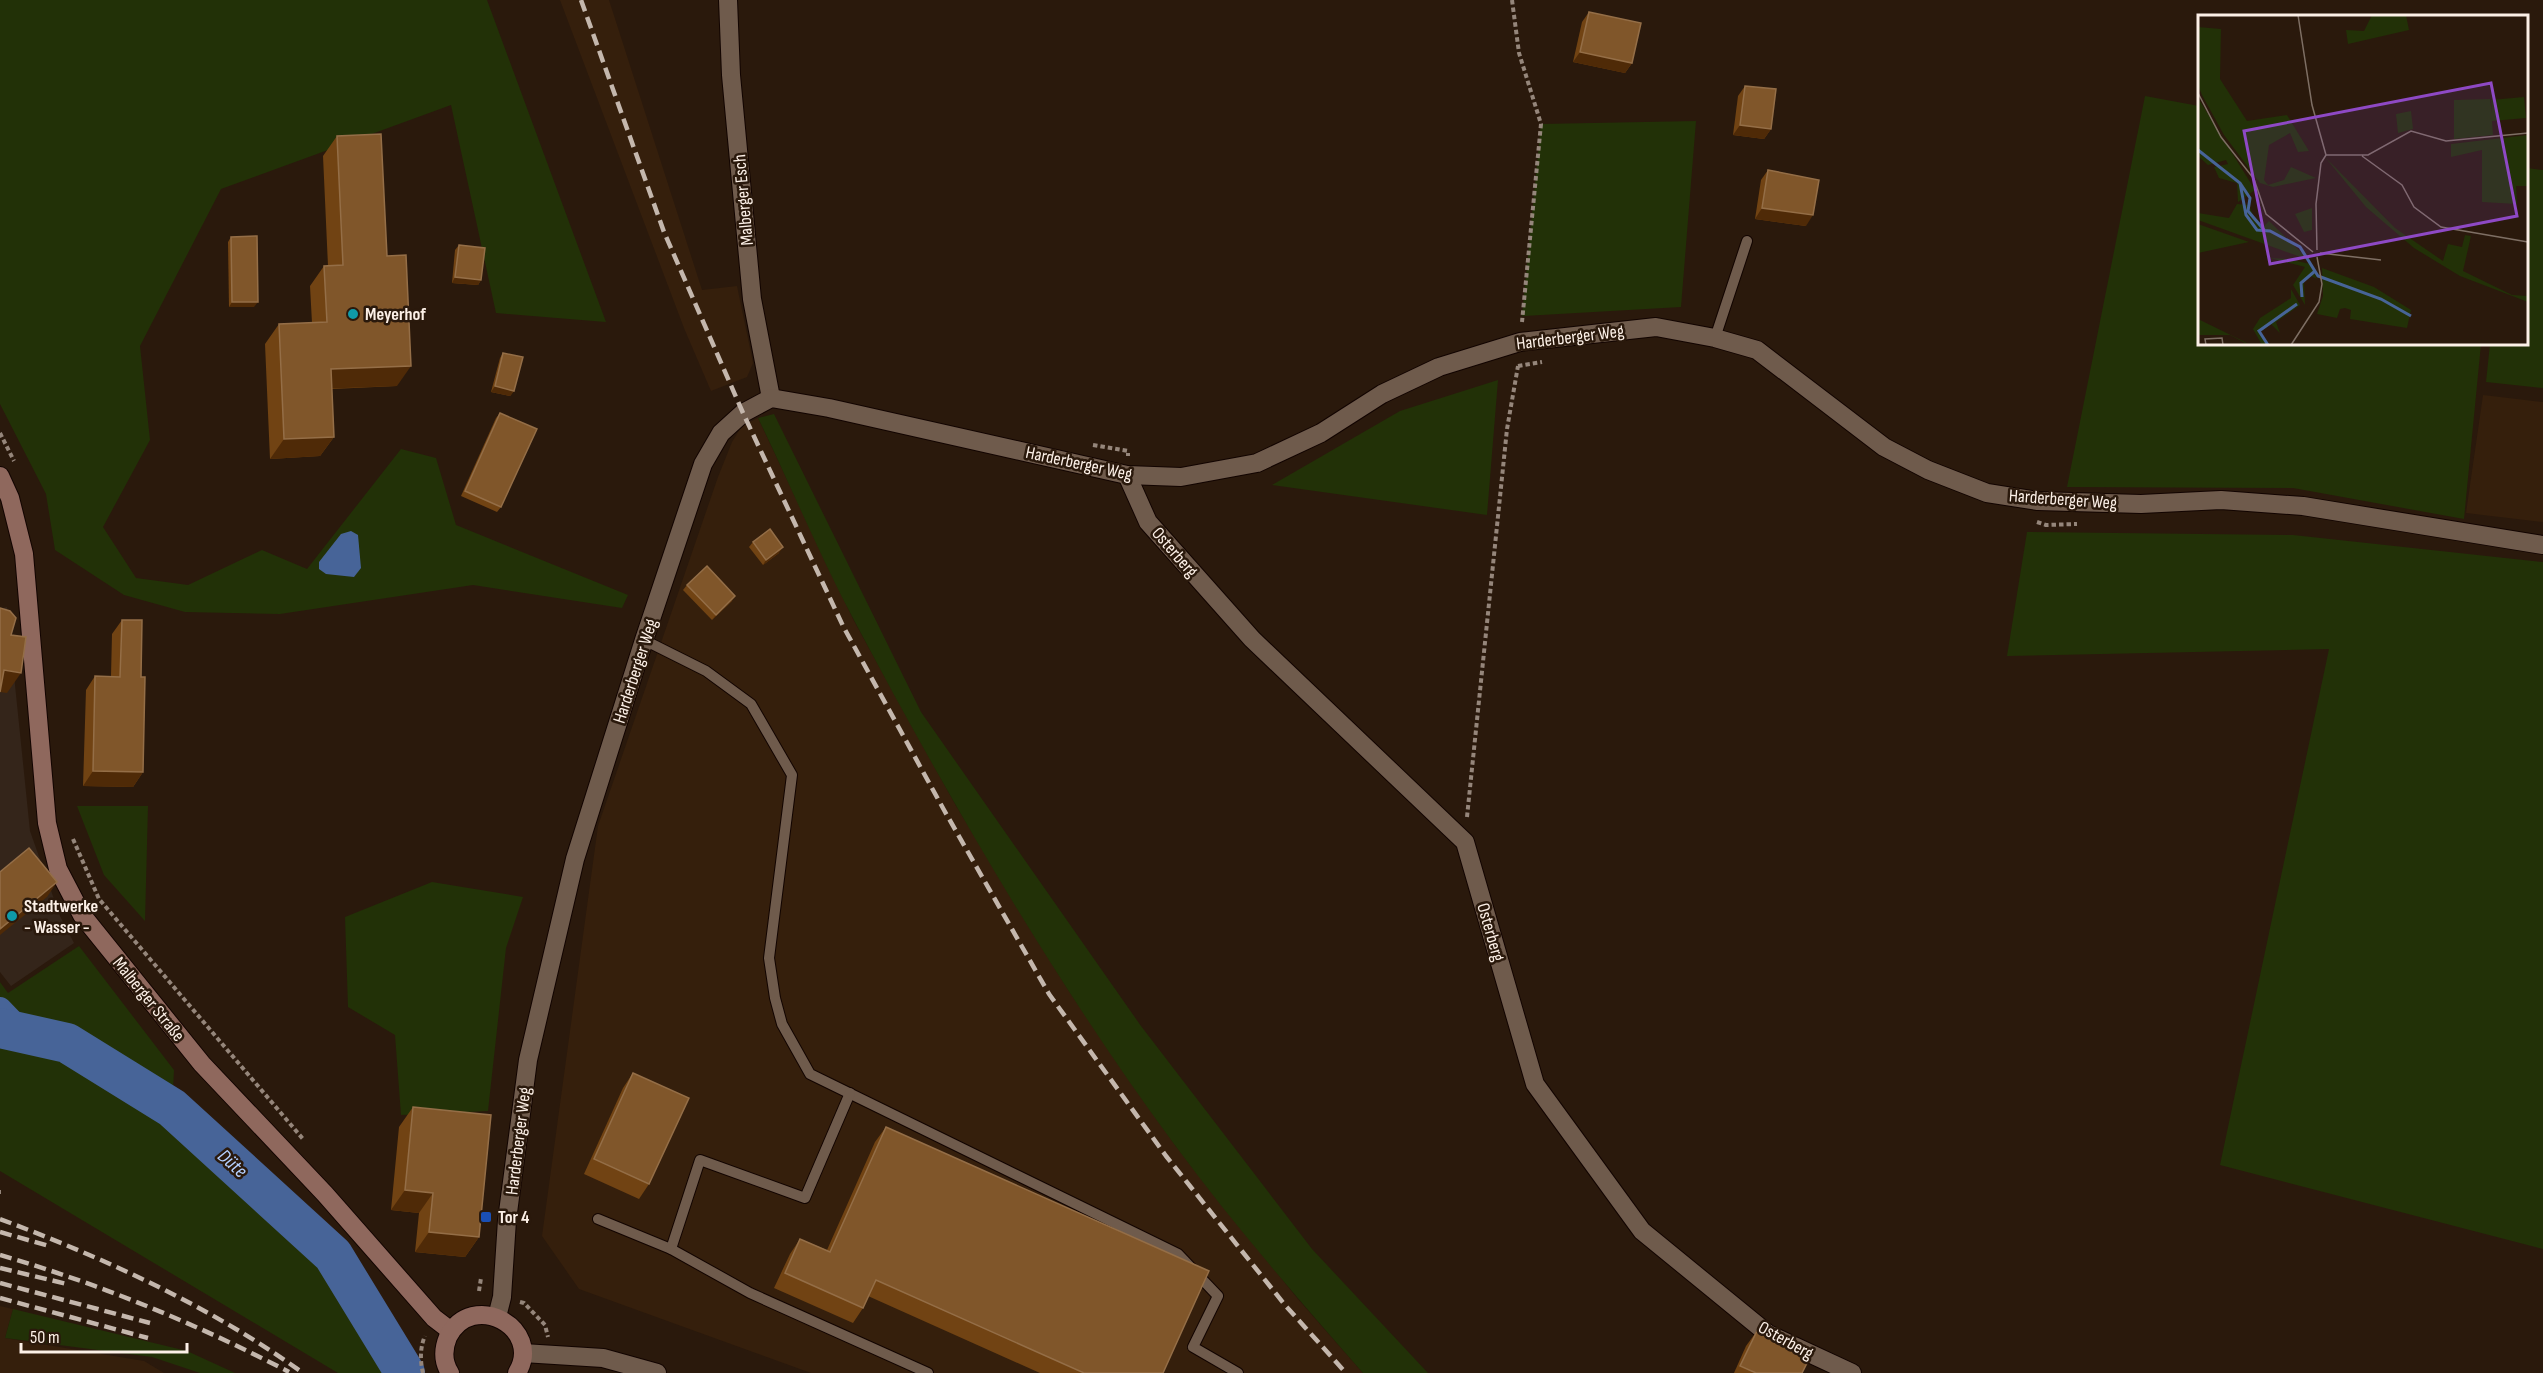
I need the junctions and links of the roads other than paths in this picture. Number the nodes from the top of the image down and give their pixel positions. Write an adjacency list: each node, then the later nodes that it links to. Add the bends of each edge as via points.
1 (728, 0): 4 (street, Malberger Esch, via 731,75 752,299)
2 (1748, 241): 3 (lane)
3 (1715, 338): 5 (street, Harderberger Weg, via 1656,327 1520,342 1439,367 1382,394 1321,433 1257,463 1181,477); 7 (street, Harderberger Weg, via 1757,350 1884,447 1988,494 2038,501 2141,504 2221,500 2303,506)
4 (771, 398): 5 (street, Harderberger Weg); 8 (street, Harderberger Weg, via 743,413 721,433 703,464)
5 (1127, 475): 20 (street, Osterberg, via 1148,522 1252,639 1465,842 1535,1084 1642,1231 1768,1334)
6 (0, 476): 13 (street, Malberger Straße, via 10,498 24,554 46,823 58,869 82,915 202,1064 326,1194 434,1318)
7 (2543, 545)
8 (644, 640): 9 (lane, via 706,671 752,704 792,775 769,958 775,998 782,1023 810,1074); 12 (street, Harderberger Weg, via 575,859 528,1060)
9 (850, 1093): 11 (lane, via 805,1198 700,1160); 19 (lane, via 1178,1254 1218,1296 1193,1347)
10 (598, 1219): 11 (lane)
11 (671, 1249): 18 (lane, via 750,1293)
12 (497, 1317): 13 (street, via 472,1316); 14 (street, via 517,1333)
13 (452, 1331): 15 (street, via 444,1356)
14 (523, 1353): 16 (street); 17 (street, via 603,1358)
15 (450, 1373)
16 (518, 1373)
17 (657, 1373)
18 (928, 1373)
19 (1238, 1373)
20 (1852, 1373)

